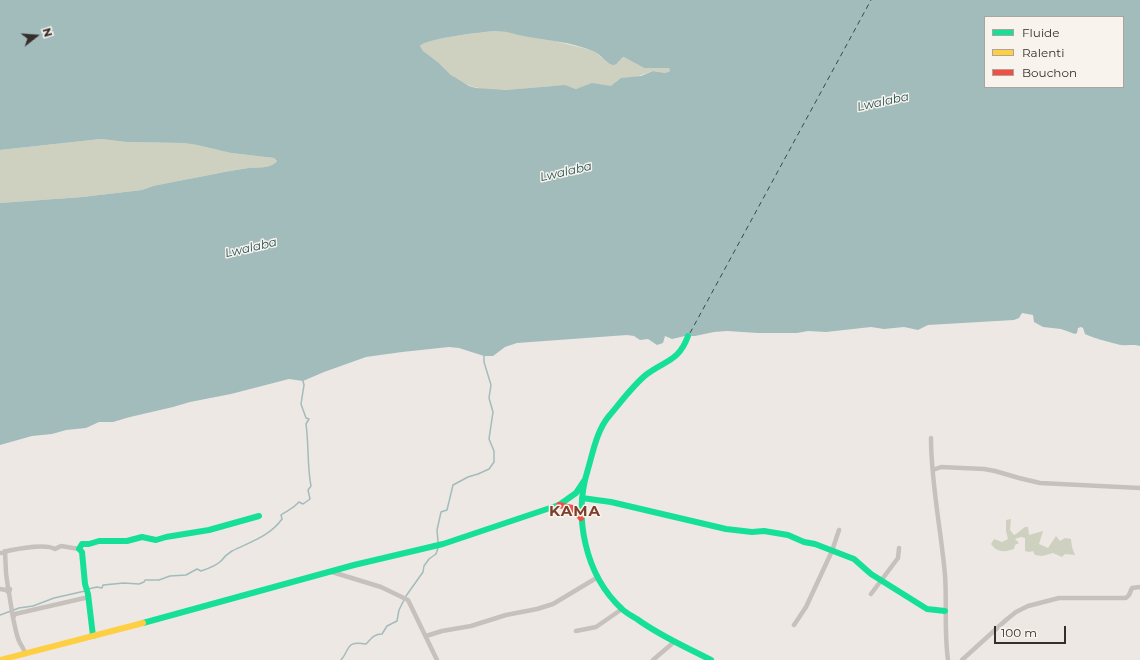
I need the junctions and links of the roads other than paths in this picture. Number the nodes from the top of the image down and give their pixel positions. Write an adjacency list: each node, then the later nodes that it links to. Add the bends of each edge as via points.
1 (688, 336): 4 (main road, via 673,359 647,374 607,418 594,446)
2 (931, 438): 3 (street)
3 (933, 470): 5 (street, via 941,467 984,469 1040,483); 24 (street, via 944,573)
4 (584, 481): 6 (main road); 7 (main road, via 576,493)
5 (1140, 488)
6 (582, 498): 9 (main road); 13 (main road, via 611,502 726,529 788,535)
7 (559, 505): 9 (main road, via 572,508); 15 (main road, via 443,544)
8 (259, 516): 12 (main road, via 209,530 155,540 142,537 127,541 99,541 83,544)
9 (581, 518): 16 (main road, via 588,555)
10 (839, 530): 13 (street)
11 (899, 548): 17 (street, via 898,558)
12 (79, 549): 14 (street, via 61,546 55,549 41,547); 22 (main road, via 82,552)
13 (832, 551): 17 (main road, via 855,560); 26 (street, via 806,607)
14 (3, 552): 20 (street)
15 (331, 572): 28 (main road); 29 (street, via 381,587 408,600)
16 (598, 577): 23 (main road); 29 (street, via 553,604)
17 (881, 580): 21 (street); 24 (main road, via 927,608)
18 (1140, 586): 37 (street, via 1132,588 1126,598 1060,598 1026,607 1006,620)
19 (0, 589): 20 (street)
20 (9, 593): 25 (street)
21 (871, 594)
22 (89, 597): 25 (street, via 15,614); 28 (main road)
23 (622, 609): 27 (street, via 596,627); 30 (main road)
24 (945, 611): 36 (street)
25 (13, 618): 31 (street)
26 (794, 625)
27 (576, 630)
28 (93, 636): 31 (main road)
29 (426, 636): 33 (street)
30 (674, 642): 34 (street); 35 (main road)
31 (25, 654): 32 (main road)
32 (0, 660)
33 (437, 660)
34 (653, 660)
35 (711, 660)
36 (948, 660)
37 (962, 660)

